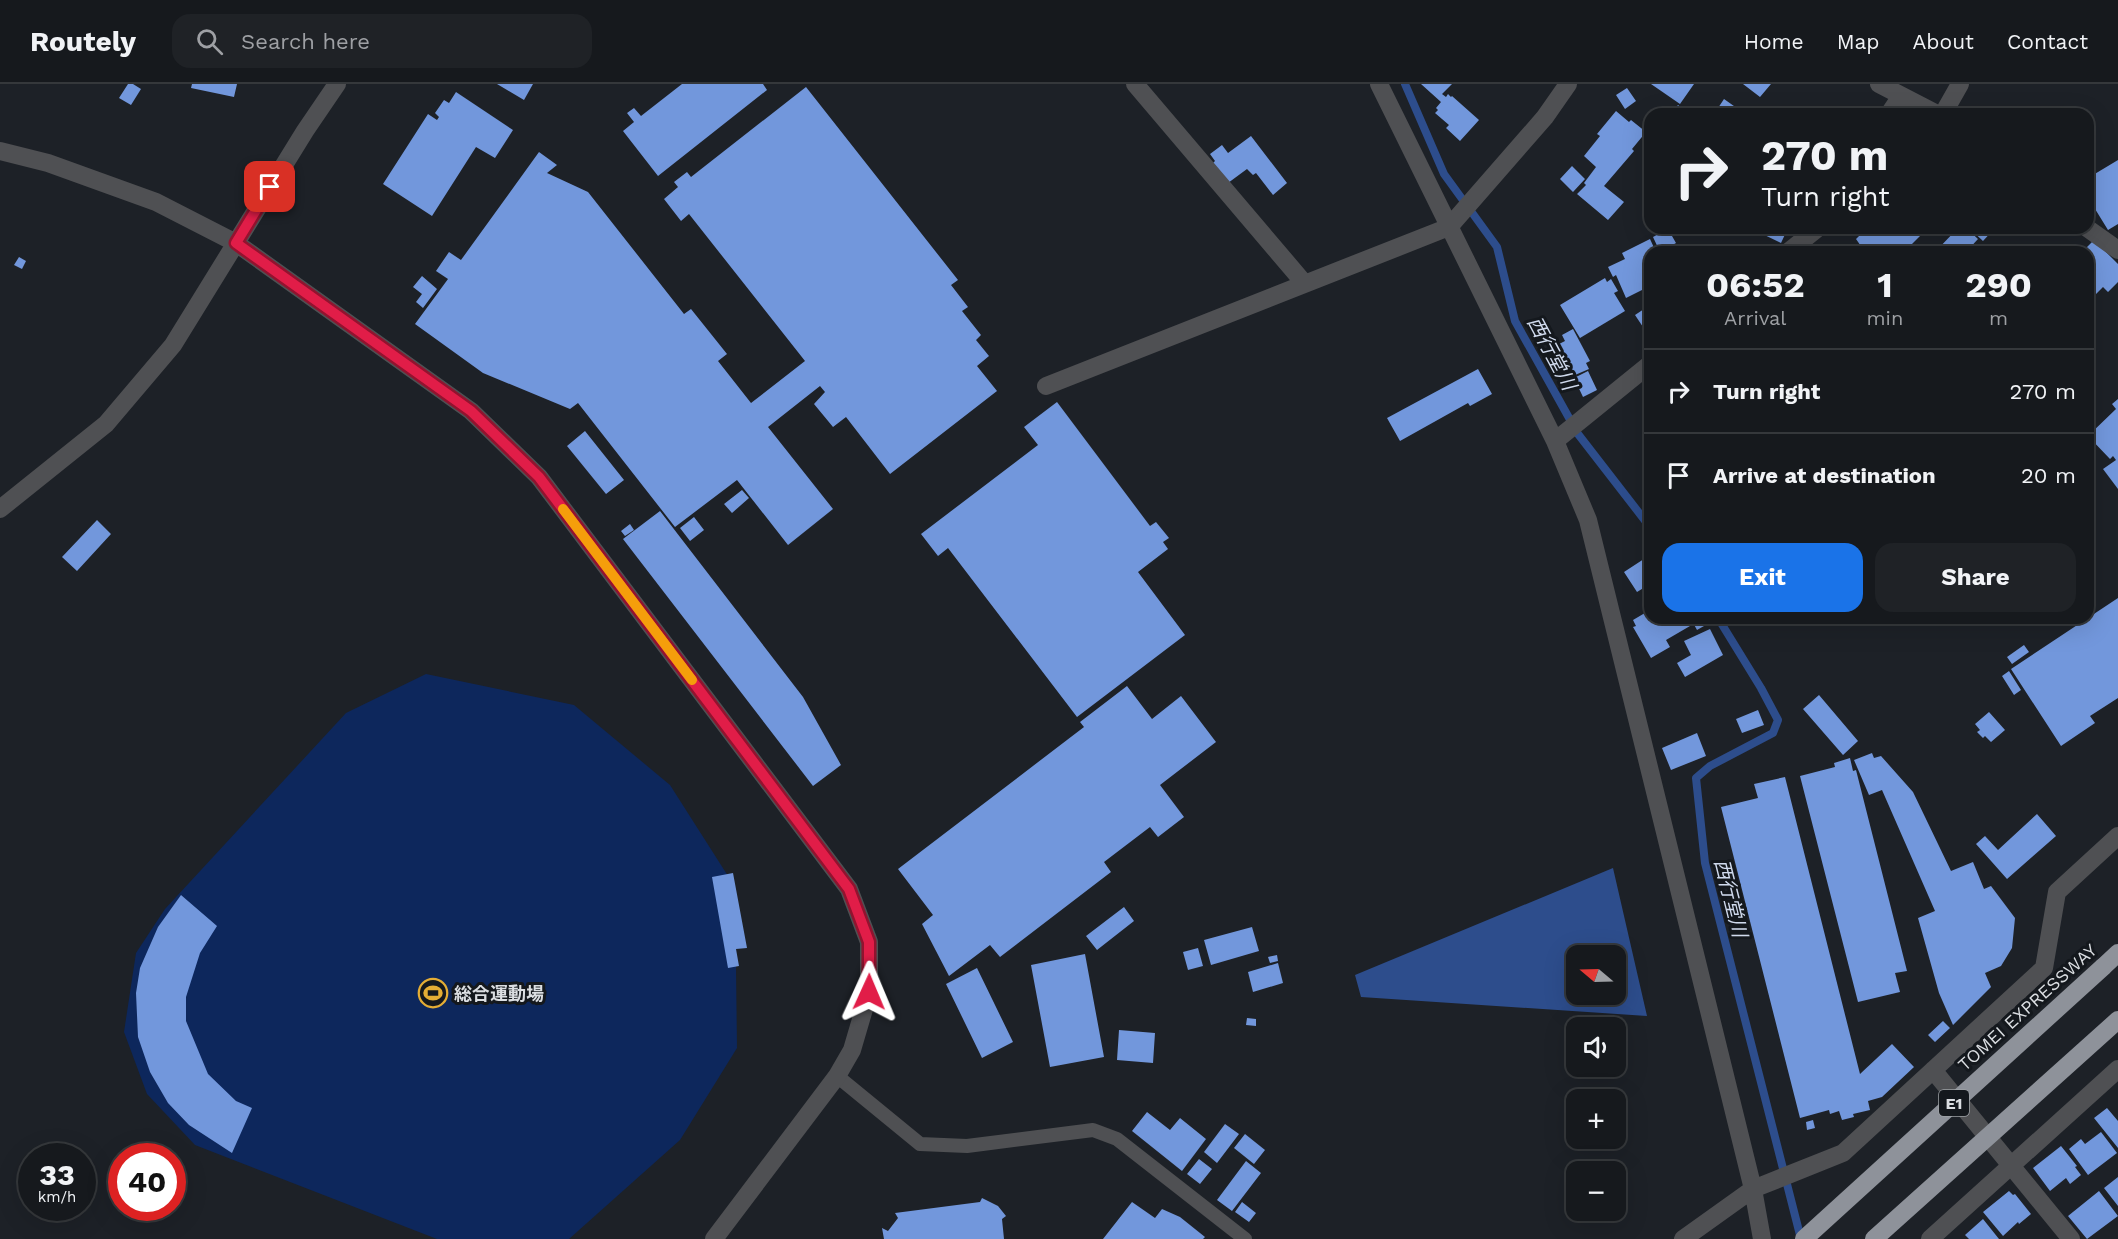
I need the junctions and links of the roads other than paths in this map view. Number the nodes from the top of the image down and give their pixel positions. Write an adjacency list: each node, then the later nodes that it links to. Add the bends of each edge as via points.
1 (337, 84): 15 (street)
2 (1135, 84): 18 (street)
3 (1379, 84): 12 (street)
4 (1568, 84): 12 (street, via 1545,117)
5 (1879, 84): 7 (street)
6 (1960, 84): 10 (street)
7 (1901, 96): 8 (street); 9 (street)
8 (1893, 108)
9 (1925, 108)
10 (1946, 108)
11 (0, 151): 15 (street, via 48,163 156,202)
12 (1455, 221): 18 (street); 21 (street)
13 (2094, 233): 17 (street)
14 (1810, 234): 16 (street)
15 (236, 243): 22 (street, via 173,345 106,424); 28 (street, via 471,411 539,477 849,889 869,942 869,992 852,1050)
16 (1796, 246)
17 (2118, 249)
18 (1305, 284): 20 (street)
19 (1644, 369): 21 (street)
20 (1046, 386)
21 (1567, 431): 30 (street)
22 (0, 509)
23 (2118, 836): 26 (street, via 2057,892 2044,968)
24 (2118, 952): 35 (highway, TOMEI EXPRESSWAY / E1, bridge)
25 (2118, 1020): 36 (highway, bridge)
26 (1933, 1070): 29 (street); 30 (street, via 1843,1153)
27 (2118, 1070): 29 (street)
28 (837, 1076): 31 (street); 32 (lane, via 920,1144 967,1146 1093,1130 1117,1138)
29 (2012, 1166): 37 (street); 38 (street)
30 (1754, 1189): 33 (street); 34 (street)
31 (714, 1239)
32 (1245, 1239)
33 (1683, 1239)
34 (1762, 1239)
35 (1804, 1239)
36 (1874, 1239)
37 (1930, 1239)
38 (2071, 1239)

